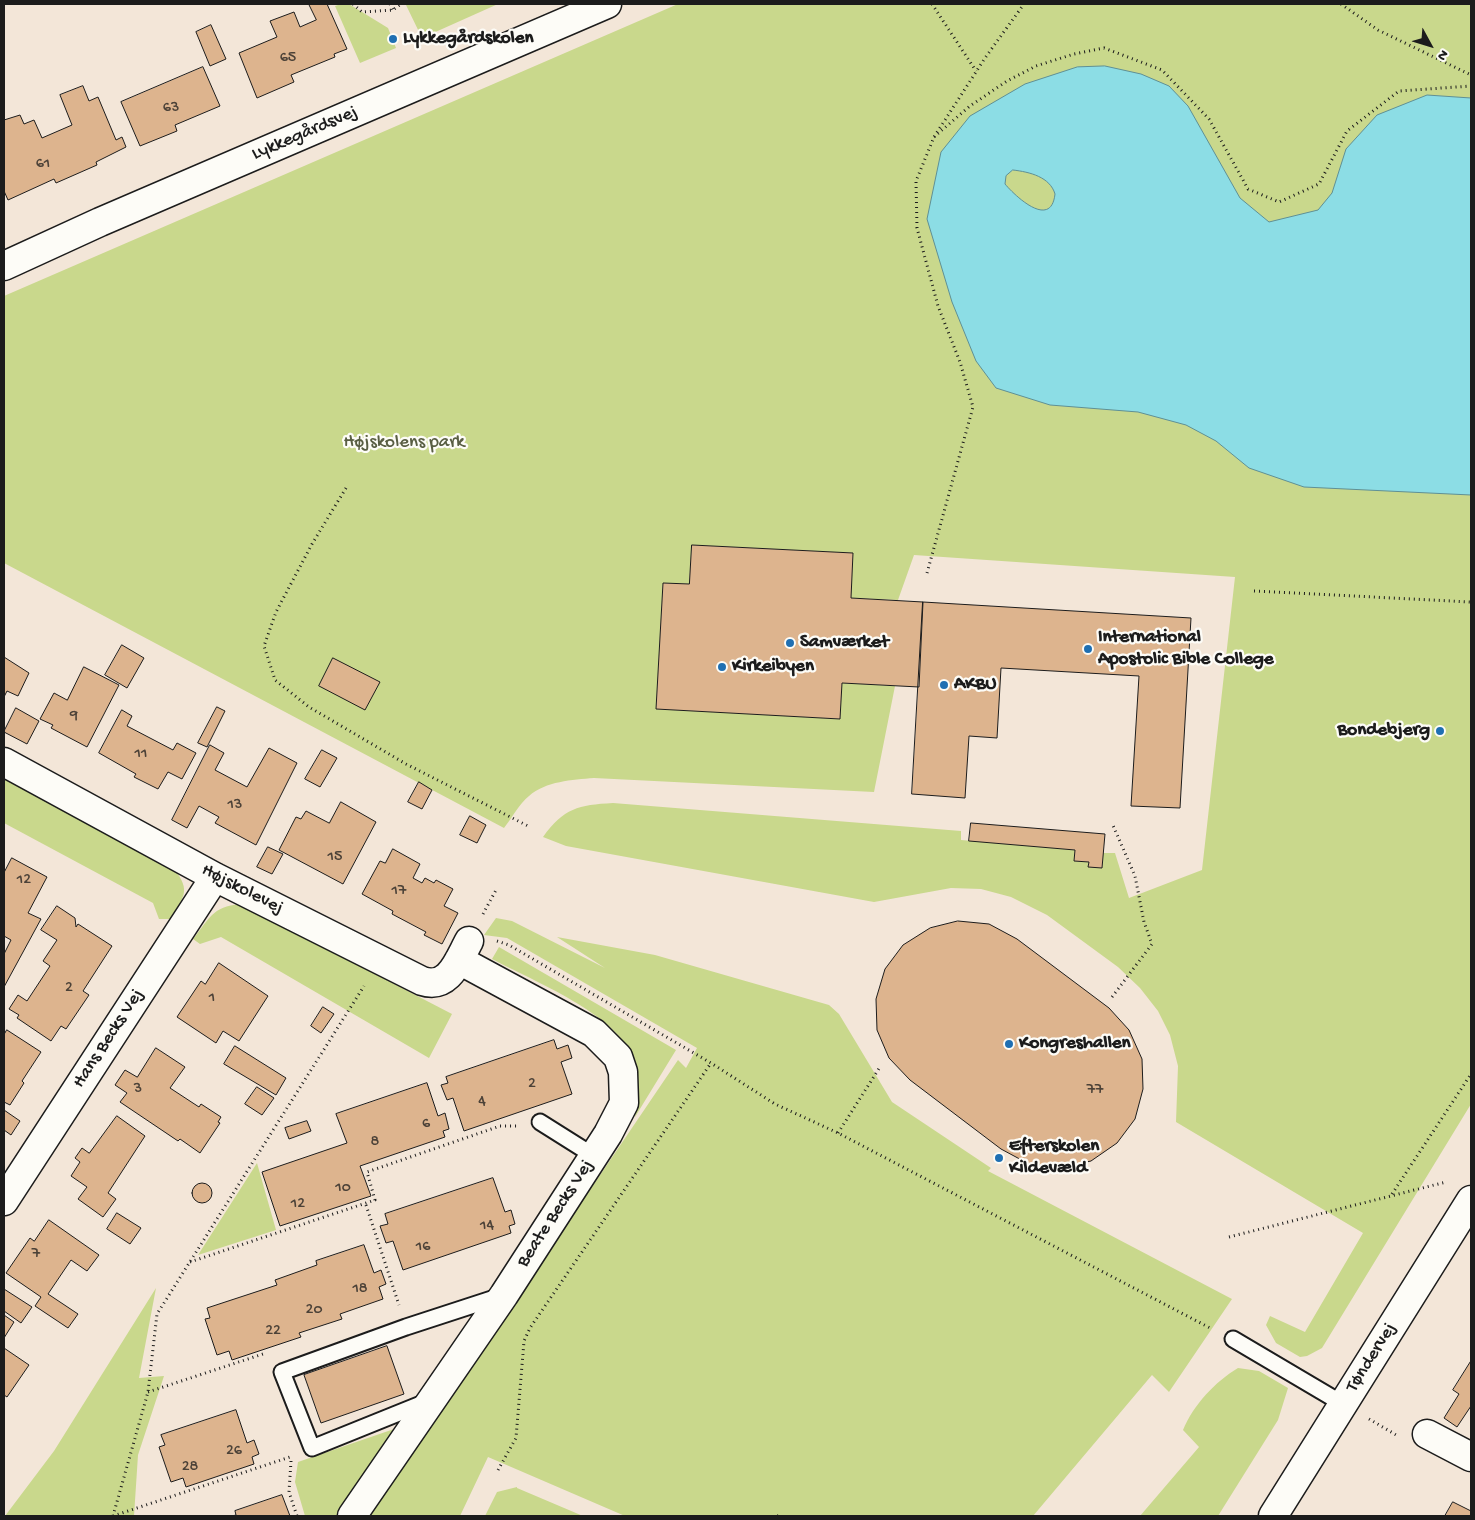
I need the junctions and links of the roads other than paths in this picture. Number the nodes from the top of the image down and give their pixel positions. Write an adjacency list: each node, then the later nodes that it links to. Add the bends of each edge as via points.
1 (607, 4): 2 (street, Lykkegårdsvej)
2 (4, 266)
3 (4, 762): 4 (street, Højskolevej)
4 (215, 877): 5 (street, Højskolevej, via 431,984 446,978); 9 (street, Hans Becks Vej)
5 (464, 950): 7 (street, Beate Becks Vej, via 594,1033 618,1057 624,1080 624,1103)
6 (540, 1122): 7 (lane)
7 (594, 1156): 10 (street, Beate Becks Vej)
8 (1471, 1200): 13 (street, Tøndervej)
9 (4, 1201)
10 (504, 1294): 12 (street, Beate Becks Vej); 12 (lane, via 282,1372 312,1448)
11 (1233, 1340): 13 (lane)
12 (432, 1400): 16 (street, Beate Becks Vej)
13 (1343, 1404): 17 (street, Tøndervej)
14 (1427, 1434): 15 (street)
15 (1471, 1457)
16 (352, 1516)
17 (1273, 1516)

